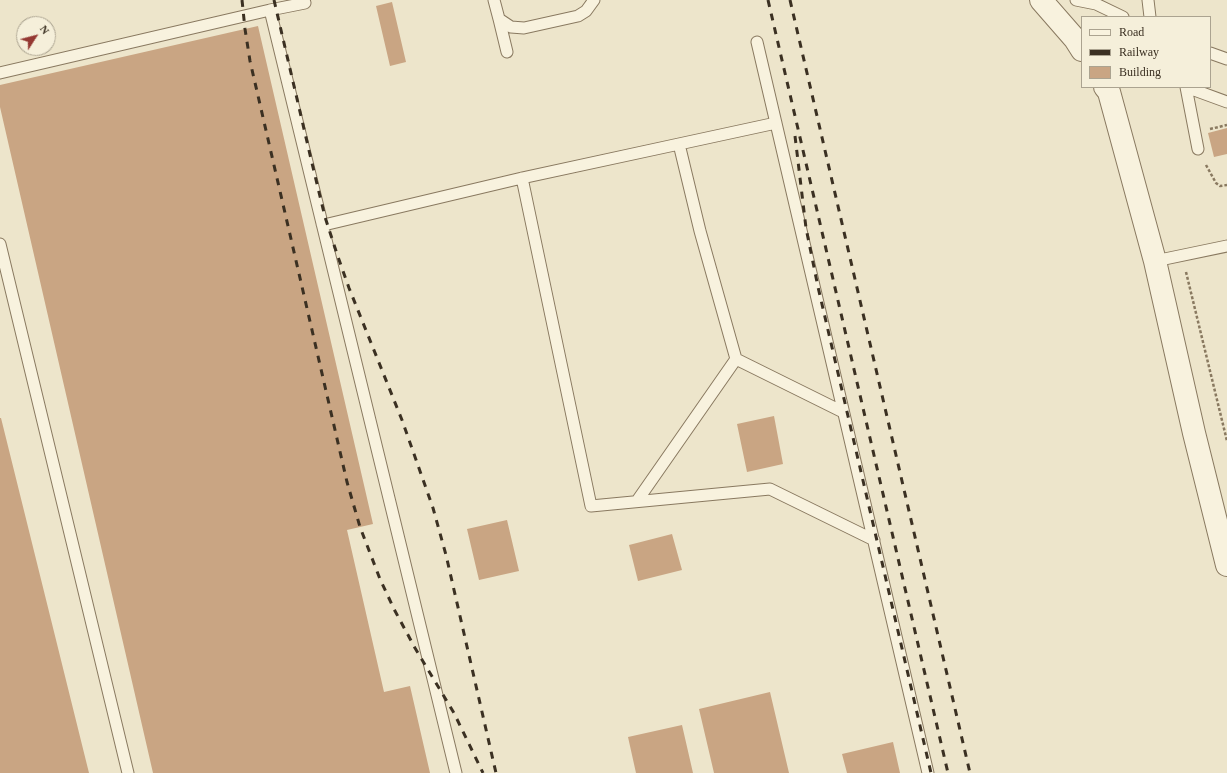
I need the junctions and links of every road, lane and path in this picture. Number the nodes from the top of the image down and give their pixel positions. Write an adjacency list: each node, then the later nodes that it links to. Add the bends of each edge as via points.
1 (304, 0): 7 (lane, via 305,3)
2 (494, 0): 10 (lane)
3 (594, 0): 10 (lane, via 586,11 578,16 524,28 511,27)
4 (1041, 0): 12 (street)
5 (1076, 0): 8 (lane, via 1096,4)
6 (1148, 0): 9 (lane)
7 (270, 10): 16 (lane); 26 (lane)
8 (1121, 16)
9 (1150, 16)
10 (499, 19): 13 (lane)
11 (757, 42): 21 (lane)
12 (1081, 48)
13 (507, 52)
14 (1211, 53): 15 (lane)
15 (1227, 59)
16 (0, 73)
17 (1106, 88): 30 (street)
18 (1186, 88): 23 (lane)
19 (1189, 88): 20 (lane)
20 (1227, 102)
21 (776, 123): 22 (lane); 32 (lane)
22 (679, 144): 24 (lane); 31 (lane)
23 (1198, 149): 25 (path, via 1216,183 1220,186)
24 (522, 178): 26 (lane); 34 (lane, via 591,506)
25 (1227, 185)
26 (322, 224): 38 (lane)
27 (0, 244): 37 (lane)
28 (1227, 246): 29 (lane)
29 (1182, 256): 30 (lane); 33 (path)
30 (1155, 262): 36 (street)
31 (736, 359): 32 (lane); 34 (lane)
32 (843, 412): 35 (lane)
33 (1227, 440)
34 (636, 501): 35 (lane, via 770,489)
35 (874, 540): 39 (lane)
36 (1227, 565)
37 (128, 773)
38 (456, 773)
39 (928, 773)

